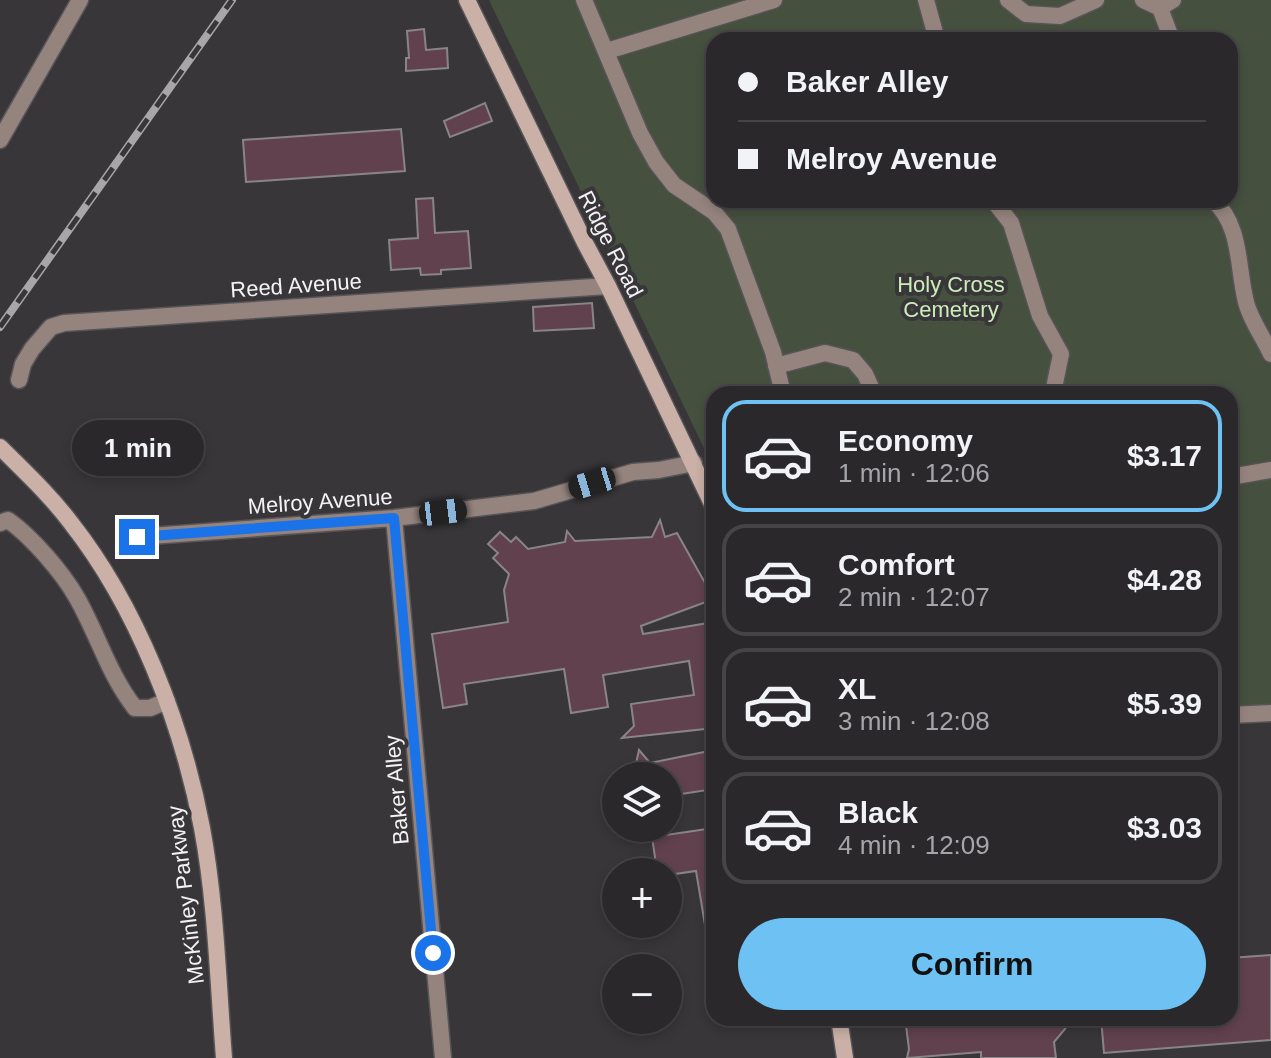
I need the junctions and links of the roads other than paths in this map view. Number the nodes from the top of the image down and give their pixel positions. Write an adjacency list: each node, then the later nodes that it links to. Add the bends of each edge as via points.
1 (80, 0): 13 (street)
2 (467, 0): 18 (street, Ridge Road)
3 (584, 0): 12 (street)
4 (774, 0): 12 (street)
5 (926, 0): 10 (street)
6 (1008, 0): 7 (street, via 1026,14 1060,16)
7 (1096, 0)
8 (1142, 0): 9 (street)
9 (1166, 4): 11 (street)
10 (935, 32)
11 (1171, 32)
12 (607, 51): 14 (street, via 656,162 674,185)
13 (0, 140)
14 (706, 207)
15 (708, 208): 20 (street, via 728,229)
16 (999, 208): 24 (street, via 1011,223 1040,316 1061,354)
17 (1222, 208): 19 (street, via 1237,243 1246,304)
18 (608, 286): 21 (street, Reed Avenue, via 64,323 51,327 32,349); 26 (street, Ridge Road)
19 (1271, 354)
20 (776, 366): 22 (street); 23 (street, via 825,353 853,360)
21 (19, 380)
22 (781, 386)
23 (870, 386)
24 (1054, 386)
25 (0, 447): 33 (street, McKinley Parkway, via 50,496 104,571)
26 (694, 463): 29 (street, Ridge Road); 30 (street, Melroy Avenue, via 633,472 534,501)
27 (1271, 470): 28 (street)
28 (1238, 476)
29 (706, 490)
30 (394, 518): 32 (street, Melroy Avenue); 38 (street, Baker Alley)
31 (0, 523): 33 (street, via 8,520 21,530 77,597 121,691 135,708)
32 (137, 537)
33 (167, 701): 37 (street, McKinley Parkway, via 202,830)
34 (1271, 713): 35 (street)
35 (1238, 715)
36 (840, 1026): 39 (street)
37 (224, 1058)
38 (443, 1058)
39 (845, 1058)

